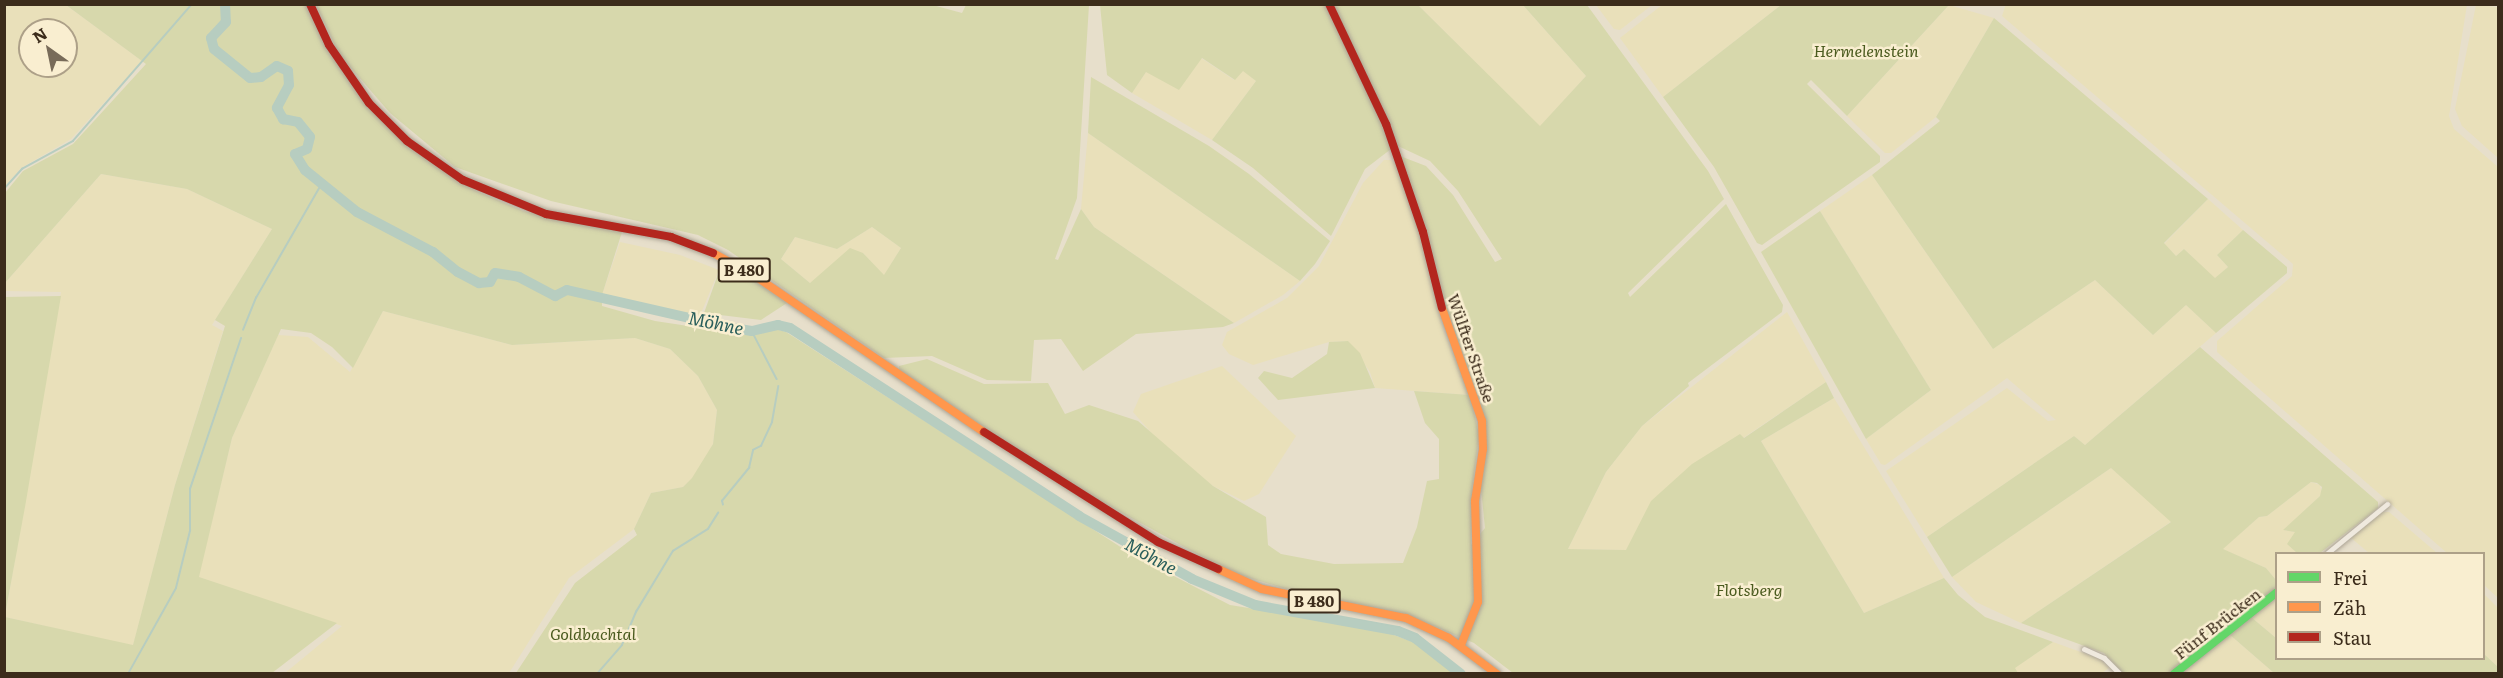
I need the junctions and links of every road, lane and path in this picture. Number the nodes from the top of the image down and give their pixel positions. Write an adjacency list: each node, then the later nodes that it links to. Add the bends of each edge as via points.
1 (310, 4): 6 (main road, B 480, via 329,45 369,103 407,141 463,180 546,214 671,237 708,250 764,282 1046,474 1158,543 1254,586 1399,616)
2 (1329, 4): 6 (main road, Wülfter Straße, via 1386,124 1423,232 1447,330 1482,421 1483,449 1475,494 1478,602)
3 (2387, 504): 4 (street)
4 (2328, 552)
5 (2275, 595): 10 (main road, Fünf Brücken)
6 (1461, 645): 8 (main road, B 480)
7 (2084, 649): 9 (street, via 2104,658)
8 (1497, 674)
9 (2120, 674)
10 (2174, 674)

